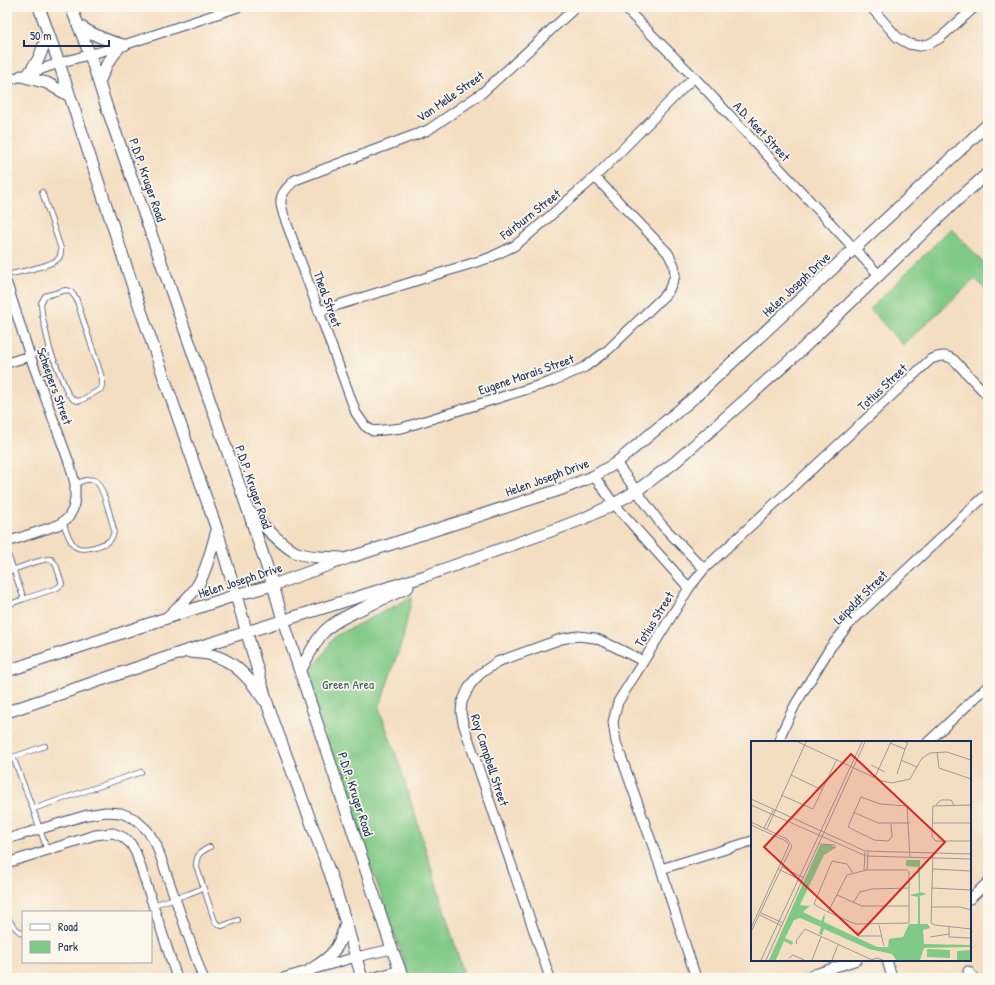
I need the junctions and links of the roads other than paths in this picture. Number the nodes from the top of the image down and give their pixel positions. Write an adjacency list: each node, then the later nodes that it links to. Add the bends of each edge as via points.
1 (39, 7): 9 (street)
2 (71, 7): 8 (street, P.D.P. Kruger Road)
3 (238, 7): 10 (street)
4 (576, 7): 21 (street, Van Melle Street, via 482,93 428,130)
5 (624, 7): 14 (street, A.D. Keet Street)
6 (871, 7): 7 (street, via 897,37 909,44 920,46 940,38)
7 (975, 7)
8 (78, 25): 10 (street, via 96,36); 11 (street, P.D.P. Kruger Road)
9 (48, 34): 12 (street); 13 (street, via 39,58)
10 (122, 45): 11 (street); 16 (street)
11 (90, 55): 12 (street); 16 (street, P.D.P. Kruger Road)
12 (59, 63): 13 (street); 17 (street)
13 (25, 75): 15 (street); 17 (street, via 47,83)
14 (694, 77): 20 (street, Fairburn Street); 23 (street, A.D. Keet Street)
15 (7, 81)
16 (99, 82): 39 (street, P.D.P. Kruger Road)
17 (70, 96): 41 (street)
18 (987, 126): 23 (street, Helen Joseph Drive)
19 (988, 173): 25 (street)
20 (595, 177): 27 (street, Fairburn Street, via 514,246 489,258); 32 (street, Eugene Marais Street, via 668,253 676,276 668,292 608,350 585,367 550,382 402,428 373,431)
21 (295, 180): 27 (street, Theal Street, via 286,189 281,202)
22 (42, 192): 24 (lane, via 61,248 60,256 54,262)
23 (854, 248): 25 (street, A.D. Keet Street); 33 (street, Helen Joseph Drive, via 696,396)
24 (7, 275)
25 (879, 275): 36 (street, via 791,359 674,463)
26 (7, 284): 29 (street, Scheepers Street)
27 (318, 312): 32 (street, Theal Street, via 356,413)
28 (50, 350): 28 (lane, via 41,303 45,296 66,290 76,298 102,378 101,389 80,401 74,400 68,394); 29 (lane)
29 (30, 356): 30 (street); 35 (street, Scheepers Street)
30 (7, 363)
31 (988, 396): 45 (street, Totius Street, via 954,360 944,356 931,360)
32 (365, 426)
33 (616, 463): 34 (street, Helen Joseph Drive); 36 (street)
34 (594, 476): 38 (street); 44 (street, Helen Joseph Drive, via 562,489)
35 (75, 484): 40 (street, Scheepers Street, via 76,498 73,509); 40 (lane, via 90,480 97,482 102,489 113,534 107,543 86,550 79,549 73,544)
36 (636, 491): 38 (street); 45 (street, via 661,524)
37 (988, 493): 64 (street, Leipoldt Street, via 850,623 830,648 795,705)
38 (614, 504): 48 (street, via 551,531); 50 (street)
39 (248, 510): 44 (street, via 287,547 296,552 308,556); 49 (street, P.D.P. Kruger Road)
40 (63, 522): 42 (street)
41 (217, 530): 51 (street); 54 (street, via 199,583 190,596)
42 (7, 542)
43 (7, 552): 46 (lane)
44 (348, 558): 49 (street, Helen Joseph Drive)
45 (704, 569): 50 (street, Totius Street)
46 (13, 570): 47 (lane); 52 (lane); 52 (lane, via 51,559 56,565 62,584)
47 (7, 572)
48 (425, 576): 55 (street); 60 (street, via 418,583 334,623 317,641)
49 (273, 584): 51 (street, Helen Joseph Drive); 55 (street, P.D.P. Kruger Road)
50 (689, 588): 58 (street, Totius Street)
51 (236, 595): 54 (street, Helen Joseph Drive); 56 (street)
52 (24, 600): 53 (lane)
53 (7, 605)
54 (166, 619): 59 (street, Helen Joseph Drive)
55 (283, 620): 56 (street); 60 (street, P.D.P. Kruger Road)
56 (247, 632): 57 (street); 62 (street)
57 (183, 652): 62 (street, via 207,653 233,665 259,693); 63 (street)
58 (643, 661): 77 (street, Totius Street, via 618,702 613,722 616,742); 99 (street, Roy Campbell Street, via 595,638 578,636 561,639 497,662 470,685 462,702 463,724)
59 (9, 668)
60 (300, 671): 87 (street, P.D.P. Kruger Road)
61 (988, 686): 65 (street)
62 (269, 709): 85 (street)
63 (7, 712)
64 (780, 741)
65 (929, 741)
66 (44, 746): 67 (lane)
67 (13, 757): 68 (lane); 70 (lane)
68 (7, 759)
69 (141, 772): 70 (lane)
70 (33, 809): 71 (lane)
71 (40, 829): 72 (street); 75 (lane); 81 (street, via 106,812 121,813 135,819 147,830 156,844)
72 (7, 839)
73 (751, 841): 77 (street)
74 (210, 848): 79 (lane, via 197,857 196,865)
75 (47, 850): 76 (street); 82 (street, via 95,835 113,833 123,837 136,852)
76 (7, 863)
77 (661, 869): 100 (street, Totius Street)
78 (988, 882): 80 (street)
79 (203, 888): 81 (lane); 84 (lane, via 216,923 222,926)
80 (971, 898)
81 (176, 899): 82 (lane); 95 (street)
82 (154, 905): 94 (street)
83 (7, 914): 86 (lane, via 13,927)
84 (238, 920)
85 (346, 923): 88 (street); 91 (street, via 333,952)
86 (22, 933)
87 (392, 949): 88 (street); 92 (street, P.D.P. Kruger Road)
88 (356, 957): 91 (street); 97 (street)
89 (854, 961): 93 (street)
90 (886, 961): 102 (street)
91 (310, 970): 96 (street)
92 (401, 974): 98 (street)
93 (815, 976): 101 (street)
94 (177, 978)
95 (203, 978)
96 (283, 978)
97 (362, 978)
98 (372, 978)
99 (550, 978)
100 (696, 978)
101 (803, 978)
102 (892, 978)

